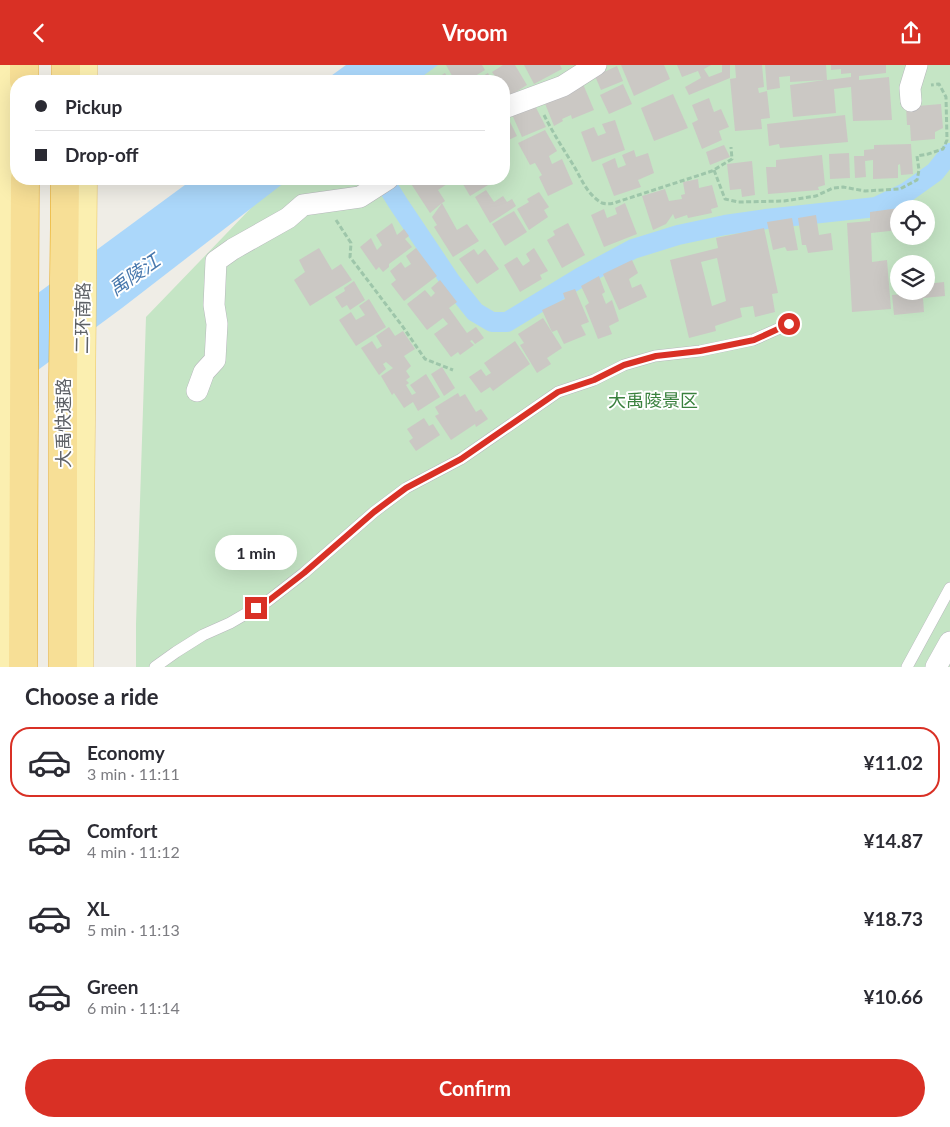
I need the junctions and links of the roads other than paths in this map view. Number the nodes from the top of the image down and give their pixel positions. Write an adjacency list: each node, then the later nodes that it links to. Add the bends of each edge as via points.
1 (9, 65): 5 (main road)
2 (596, 65): 6 (street, via 563,86)
3 (917, 65): 4 (street)
4 (911, 94)
5 (10, 98)
6 (510, 105)
7 (13, 185): 13 (main road)
8 (25, 185): 13 (highway)
9 (66, 185): 12 (highway, 大禹快速路)
10 (82, 185): 12 (main road)
11 (379, 185): 16 (street, via 360,197 302,205 288,218 216,261 215,360 204,372)
12 (74, 255): 15 (highway, 大禹快速路)
13 (16, 294): 17 (highway)
14 (789, 324): 24 (lane, via 754,340 656,356 624,365 594,380 558,392 461,459 406,488 268,601 203,635)
15 (72, 374): 22 (highway, 大禹快速路); 23 (main road, 二环南路)
16 (198, 391)
17 (15, 413): 20 (main road); 21 (highway)
18 (950, 588): 25 (lane)
19 (950, 643): 26 (street)
20 (5, 667)
21 (23, 667)
22 (64, 667)
23 (80, 667)
24 (155, 667)
25 (907, 667)
26 (936, 667)

